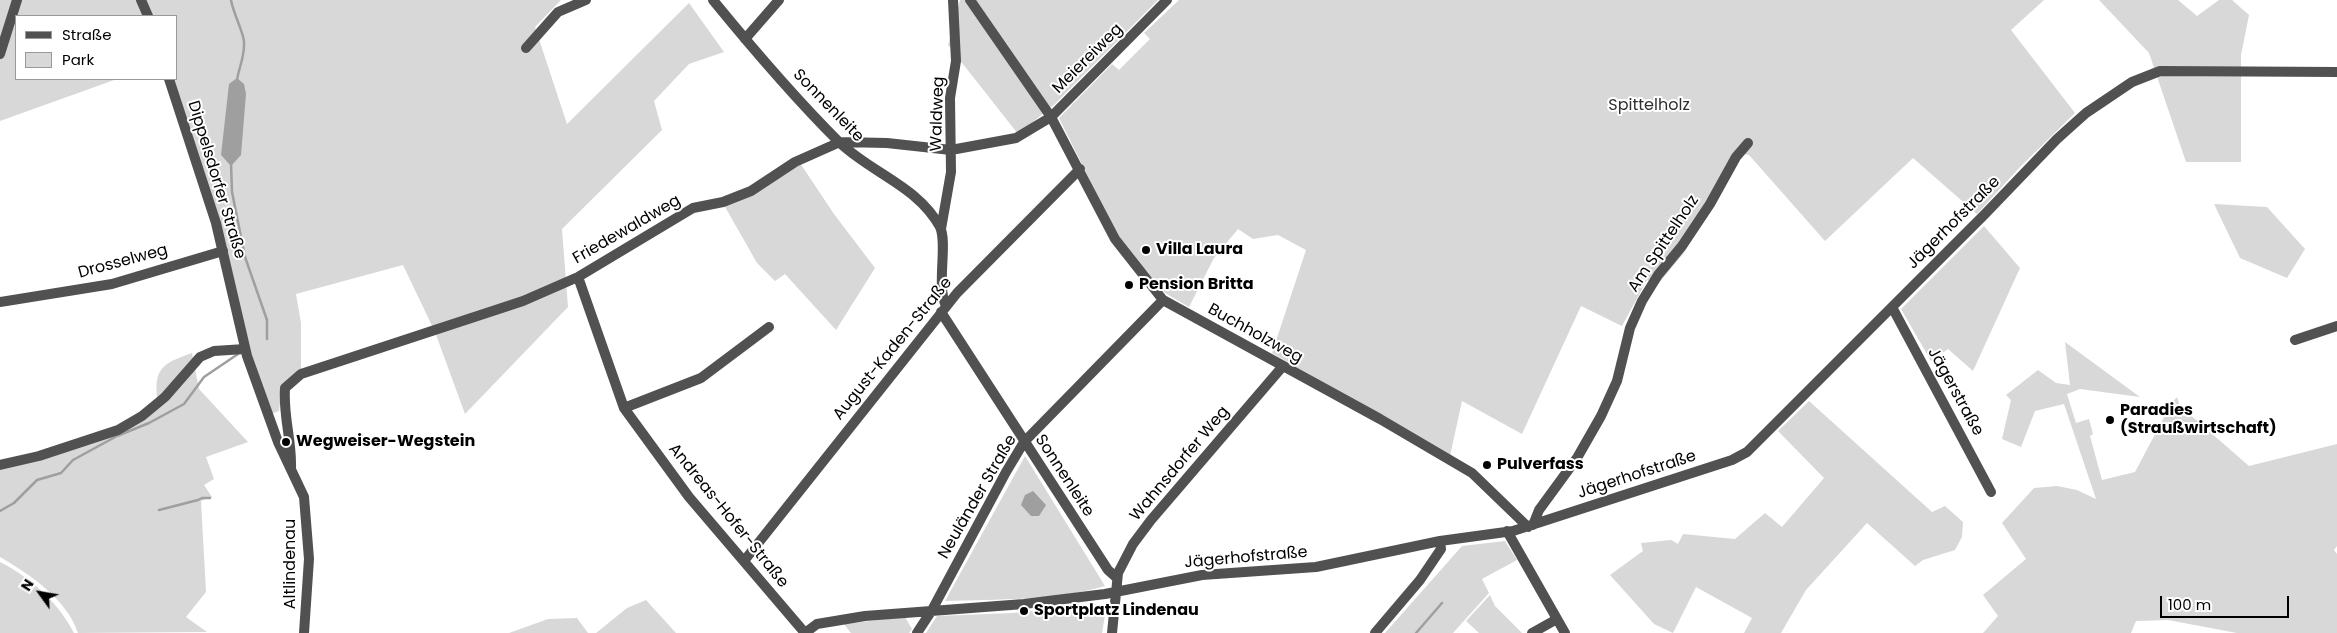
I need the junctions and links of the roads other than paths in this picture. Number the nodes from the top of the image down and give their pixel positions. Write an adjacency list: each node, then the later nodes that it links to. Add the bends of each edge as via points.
1 (17, 0): 12 (street)
2 (141, 0): 9 (street)
3 (586, 0): 11 (street, via 558,12)
4 (713, 0): 10 (street, Sonnenleite)
5 (779, 0): 10 (street)
6 (953, 0): 18 (street, Waldweg, via 956,61 950,98)
7 (970, 0): 15 (street, Buchholzweg)
8 (1167, 0): 15 (street, Meiereiweg)
9 (148, 15)
10 (745, 39): 16 (street, Sonnenleite)
11 (526, 48)
12 (0, 54)
13 (2337, 72): 25 (street, Jägerhofstraße, via 2160,71 2132,82 2086,113 2057,139)
14 (169, 80): 21 (street, Dippelsdorfer Straße)
15 (1051, 118): 18 (street, Friedewaldweg, via 1016,138); 19 (street, Buchholzweg)
16 (840, 142): 18 (street, Friedewaldweg); 20 (street, Sonnenleite, via 858,158 909,191); 22 (street, Friedewaldweg, via 795,162 750,191 724,202 693,208)
17 (1748, 142): 38 (street, Am Spittelholz, via 1682,246 1642,301 1630,328 1617,381 1601,416)
18 (951, 150): 20 (street, Waldweg, via 951,172)
19 (1080, 169): 23 (street, Buchholzweg, via 1115,239); 26 (street, August-Kaden-Straße)
20 (941, 229): 26 (street, Sonnenleite)
21 (223, 251): 24 (street, Drosselweg, via 112,284); 30 (street, Dippelsdorfer Straße)
22 (578, 277): 32 (street, Friedewaldweg, via 523,301); 33 (street, Andreas-Hofer-Straße)
23 (1163, 300): 31 (street, Buchholzweg); 34 (street, Neuländer Straße)
24 (0, 302)
25 (1892, 307): 37 (street, Jägerstraße); 38 (street, Jägerhofstraße, via 1747,452 1732,460)
26 (944, 309): 34 (street, Sonnenleite); 41 (street, August-Kaden-Straße)
27 (2337, 326): 29 (street)
28 (769, 327): 33 (street, via 701,378)
29 (2295, 340)
30 (245, 349): 35 (street, via 214,351 200,357 165,397 118,430 39,456); 36 (street, Altlindenau, via 278,442)
31 (1283, 366): 38 (street, Buchholzweg, via 1472,474); 42 (street, Wahnsdorfer Weg, via 1151,520 1128,553)
32 (301, 374): 36 (street, Altlindenau, via 285,388 283,409 292,453)
33 (624, 408): 41 (street, Andreas-Hofer-Straße, via 689,497)
34 (1024, 442): 42 (street, Sonnenleite); 44 (street, Neuländer Straße)
35 (0, 464)
36 (291, 468): 46 (street, Altlindenau, via 304,497 307,517 309,559)
37 (1991, 492)
38 (1531, 526): 39 (street, Jägerhofstraße)
39 (1506, 531): 40 (street, Jägerhofstraße); 45 (street)
40 (1440, 541): 43 (street, Jägerhofstraße, via 1316,567 1202,575); 50 (street, via 1441,549 1420,580)
41 (744, 561): 47 (street, Andreas-Hofer-Straße)
42 (1116, 578): 43 (street, Wahnsdorfer Weg)
43 (1116, 591): 44 (street, Jägerhofstraße, via 1024,604); 49 (street)
44 (932, 610): 47 (street, Jägerhofstraße, via 817,624); 48 (street, Neuländer Straße)
45 (1557, 619): 51 (street); 52 (street)
46 (304, 633)
47 (805, 633)
48 (917, 633)
49 (1112, 633)
50 (1375, 633)
51 (1532, 633)
52 (1565, 633)

